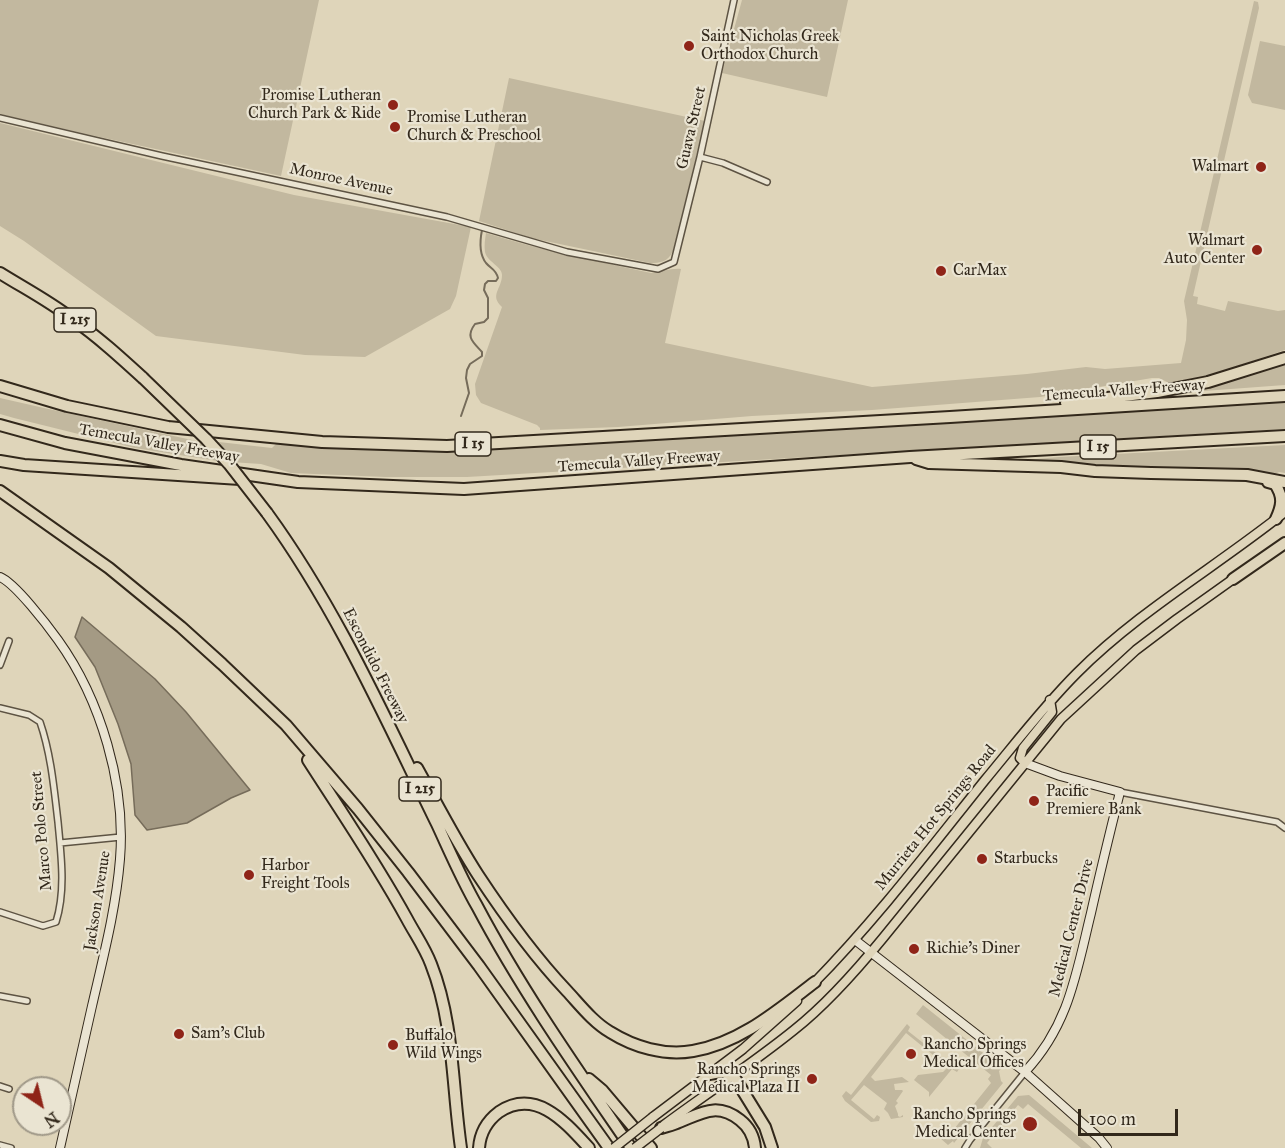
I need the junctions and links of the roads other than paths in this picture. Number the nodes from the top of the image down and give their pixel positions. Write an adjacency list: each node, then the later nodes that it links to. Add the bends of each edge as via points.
1 (734, 0): 3 (street, Guava Street)
2 (0, 118): 5 (street, Monroe Avenue, via 447,217 567,252 658,269)
3 (700, 157): 4 (street); 5 (street, Guava Street)
4 (767, 182)
5 (674, 262)
6 (0, 273): 27 (highway, Escondido Freeway / I 215, bridge, via 96,336 229,464 288,542)
7 (1285, 358): 10 (highway, via 1208,382 1157,392)
8 (0, 386): 10 (highway, Temecula Valley Freeway / I 15, via 67,406 168,427 322,442 447,446)
9 (1285, 396): 10 (highway, Temecula Valley Freeway / I 15)
10 (950, 417)
11 (0, 425): 16 (highway, Temecula Valley Freeway / I 15, via 65,443)
12 (1285, 436): 13 (highway, Temecula Valley Freeway / I 15)
13 (910, 457): 15 (highway, via 928,463); 16 (highway, Temecula Valley Freeway / I 15, via 464,489)
14 (0, 461): 16 (highway)
15 (1247, 476): 17 (highway); 19 (highway, via 1275,484 1282,496)
16 (298, 482)
17 (1285, 482)
18 (0, 491): 30 (highway, via 118,575 189,634)
19 (1281, 516): 28 (main road, Murrieta Hot Springs Road, via 1118,635)
20 (1285, 537): 24 (main road, Murrieta Hot Springs Road)
21 (1285, 543): 24 (highway)
22 (0, 568): 23 (main road, Jackson Avenue)
23 (2, 578): 36 (main road, Jackson Avenue, via 46,624 90,696 112,764)
24 (1233, 579): 31 (main road, Murrieta Hot Springs Road, via 1127,657 1061,719)
25 (9, 641): 26 (street)
26 (0, 664)
27 (373, 693): 41 (highway, via 478,875 512,924 552,976 608,1031 649,1049 691,1052 714,1047 755,1026); 44 (highway, Escondido Freeway / I 215, via 476,905)
28 (1050, 700): 31 (main road, via 1052,712 1023,748 1020,758); 39 (main road, Murrieta Hot Springs Road)
29 (0, 708): 37 (street, Marco Polo Street, via 40,722 54,780)
30 (286, 725): 52 (highway, via 358,809); 55 (highway, via 386,880 431,963 446,1014)
31 (1025, 763): 32 (main road); 40 (main road, Murrieta Hot Springs Road)
32 (1120, 792): 34 (street); 45 (main road, Medical Center Drive, via 1069,1000 1046,1045)
33 (1285, 819): 34 (street)
34 (1277, 822): 35 (street)
35 (1285, 828)
36 (121, 837): 37 (street); 54 (main road, Jackson Avenue, via 115,899)
37 (60, 843): 38 (street, Marco Polo Street, via 61,907 56,922 43,926)
38 (0, 912)
39 (855, 940): 40 (main road); 41 (main road, Murrieta Hot Springs Road)
40 (871, 953): 45 (main road); 47 (main road, Murrieta Hot Springs Road, via 796,1029)
41 (815, 982): 46 (main road, Murrieta Hot Springs Road, via 768,1028)
42 (0, 996): 43 (street)
43 (27, 1001)
44 (574, 1064): 52 (highway, Escondido Freeway / I 215); 58 (highway, via 602,1090)
45 (1024, 1072): 61 (street, Medical Center Drive); 62 (main road)
46 (710, 1074): 47 (highway, via 720,1071); 52 (main road, Murrieta Hot Springs Road, bridge)
47 (733, 1075): 50 (main road, Murrieta Hot Springs Road); 60 (highway, via 765,1127)
48 (0, 1086): 49 (street)
49 (9, 1089)
50 (661, 1128): 52 (main road, Murrieta Hot Springs Road, bridge); 59 (highway, via 703,1112 723,1111 743,1122 752,1134)
51 (0, 1146): 53 (street)
52 (620, 1147)
53 (11, 1148)
54 (60, 1148)
55 (461, 1148)
56 (479, 1148): 57 (highway, via 483,1131 499,1112 513,1105 530,1104 557,1116)
57 (589, 1148)
58 (651, 1148)
59 (755, 1148)
60 (772, 1148)
61 (966, 1148)
62 (1107, 1148)

